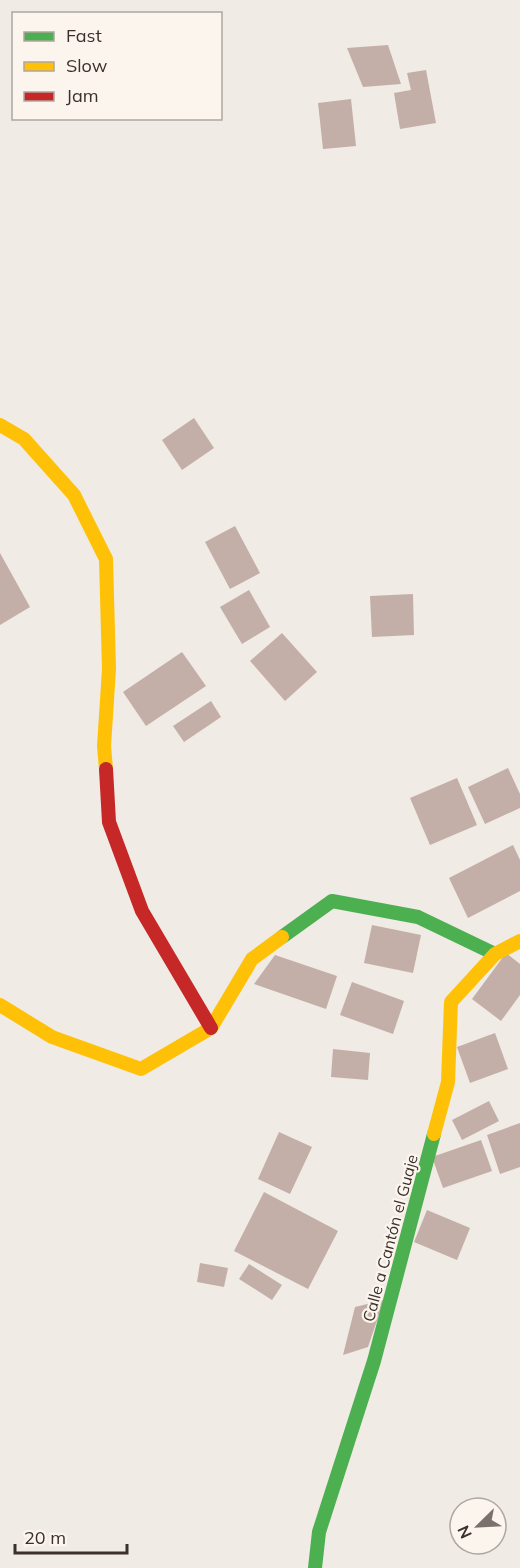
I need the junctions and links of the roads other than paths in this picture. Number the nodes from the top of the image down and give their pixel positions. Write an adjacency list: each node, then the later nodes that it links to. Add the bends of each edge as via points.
1 (0, 425): 5 (street, via 24,439 74,495 106,559 109,669 104,746 109,822 142,911)
2 (520, 941): 3 (street, Calle a Cantón el Guaje)
3 (495, 954): 5 (street, via 418,917 332,901 252,959); 6 (street, Calle a Cantón el Guaje, via 451,1002 448,1082 374,1361 319,1532)
4 (0, 1005): 5 (street, via 52,1037 141,1069)
5 (211, 1028)
6 (315, 1568)

